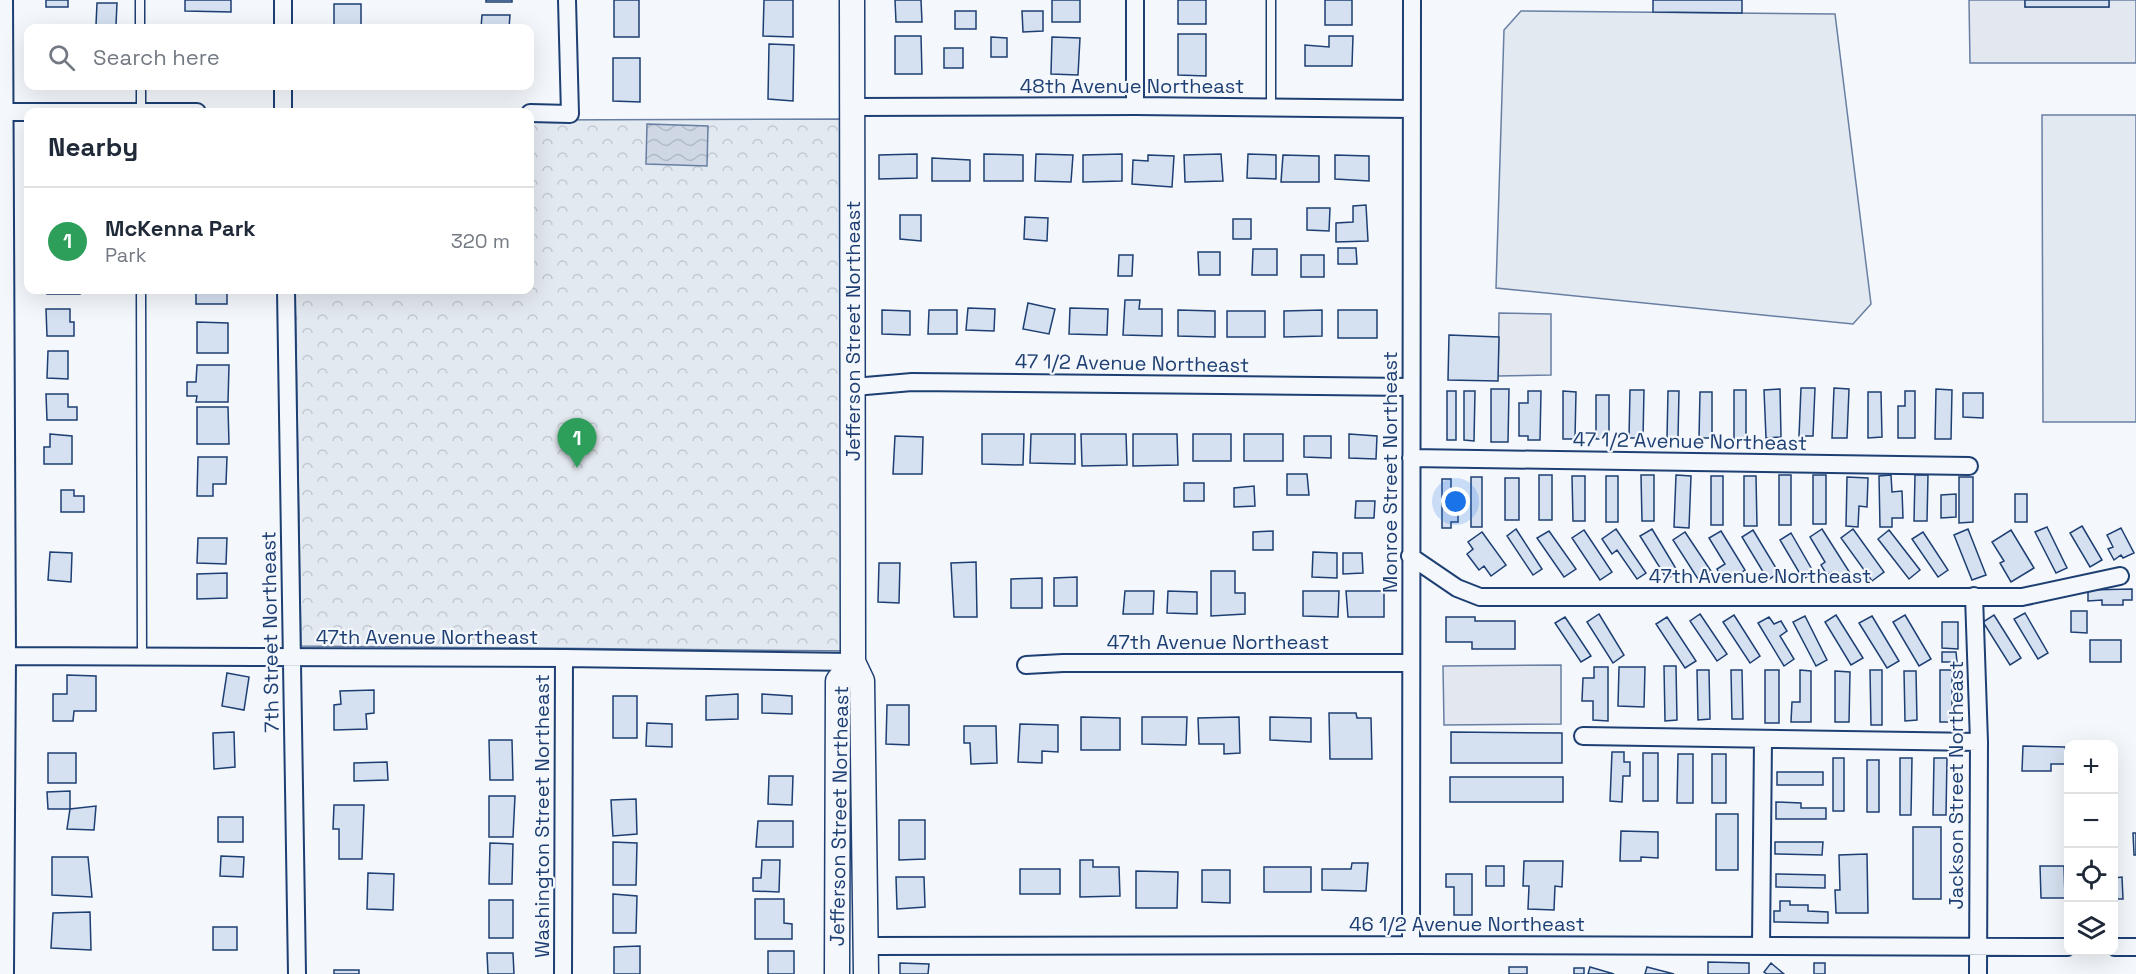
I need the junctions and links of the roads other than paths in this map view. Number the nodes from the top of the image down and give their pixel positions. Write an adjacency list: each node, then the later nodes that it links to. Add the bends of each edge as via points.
1 (4, 0): 19 (street)
2 (140, 0): 9 (lane)
3 (283, 0): 10 (street)
4 (567, 0): 21 (street, via 570,114)
5 (852, 0): 14 (street, Jefferson Street Northeast)
6 (1135, 0): 13 (street)
7 (1271, 0): 17 (lane)
8 (1412, 0): 18 (street, Monroe Street Northeast)
9 (140, 24)
10 (283, 24)
11 (141, 90): 15 (lane)
12 (283, 90): 16 (street)
13 (1135, 106): 14 (street, 48th Avenue Northeast); 17 (street, 48th Avenue Northeast)
14 (852, 107): 24 (street, Jefferson Street Northeast)
15 (141, 108)
16 (283, 108)
17 (1271, 108): 18 (street, 48th Avenue Northeast)
18 (1412, 109): 25 (street, Monroe Street Northeast)
19 (2, 112): 20 (street); 31 (street)
20 (24, 112)
21 (534, 113)
22 (141, 294): 32 (lane)
23 (286, 294): 33 (street, 7th Street Northeast)
24 (854, 387): 25 (street, 47 1/2 Avenue Northeast, via 912,382); 35 (street, Jefferson Street Northeast)
25 (1411, 387): 26 (street, Monroe Street Northeast)
26 (1411, 458): 27 (street, 47 1/2 Avenue Northeast); 28 (street, Monroe Street Northeast)
27 (1969, 466)
28 (1410, 556): 30 (street, 47th Avenue Northeast, via 1456,588 1480,597); 36 (street, Monroe Street Northeast)
29 (2120, 576): 30 (street, 47th Avenue Northeast, via 2022,597)
30 (1974, 596): 40 (street, Jackson Street Northeast)
31 (4, 656): 32 (street, 47th Avenue Northeast); 48 (street)
32 (142, 657): 33 (street, 47th Avenue Northeast)
33 (292, 657): 34 (street, 47th Avenue Northeast); 49 (street, 7th Street Northeast)
34 (564, 658): 35 (street, 47th Avenue Northeast); 50 (street, Washington Street Northeast)
35 (853, 662): 43 (street, Jefferson Street Northeast, via 862,681); 51 (street, Jefferson Street Northeast, via 838,681)
36 (1411, 663): 37 (street, 47th Avenue Northeast); 41 (street, Monroe Street Northeast)
37 (1026, 665)
38 (1583, 736): 39 (street)
39 (1763, 740): 40 (street); 42 (street)
40 (1979, 742): 44 (street, Jackson Street Northeast)
41 (1411, 945): 42 (street, 46 1/2 Avenue Northeast); 43 (street, 46 1/2 Avenue Northeast)
42 (1761, 945): 44 (street, 46 1/2 Avenue Northeast)
43 (866, 946): 52 (street, Jefferson Street Northeast)
44 (1977, 947): 45 (street, 46 1/2 Avenue Northeast); 53 (street, Jackson Street Northeast)
45 (2064, 947)
46 (2118, 947): 47 (street)
47 (2136, 947)
48 (5, 974)
49 (297, 974)
50 (563, 974)
51 (837, 974)
52 (866, 974)
53 (1978, 974)

